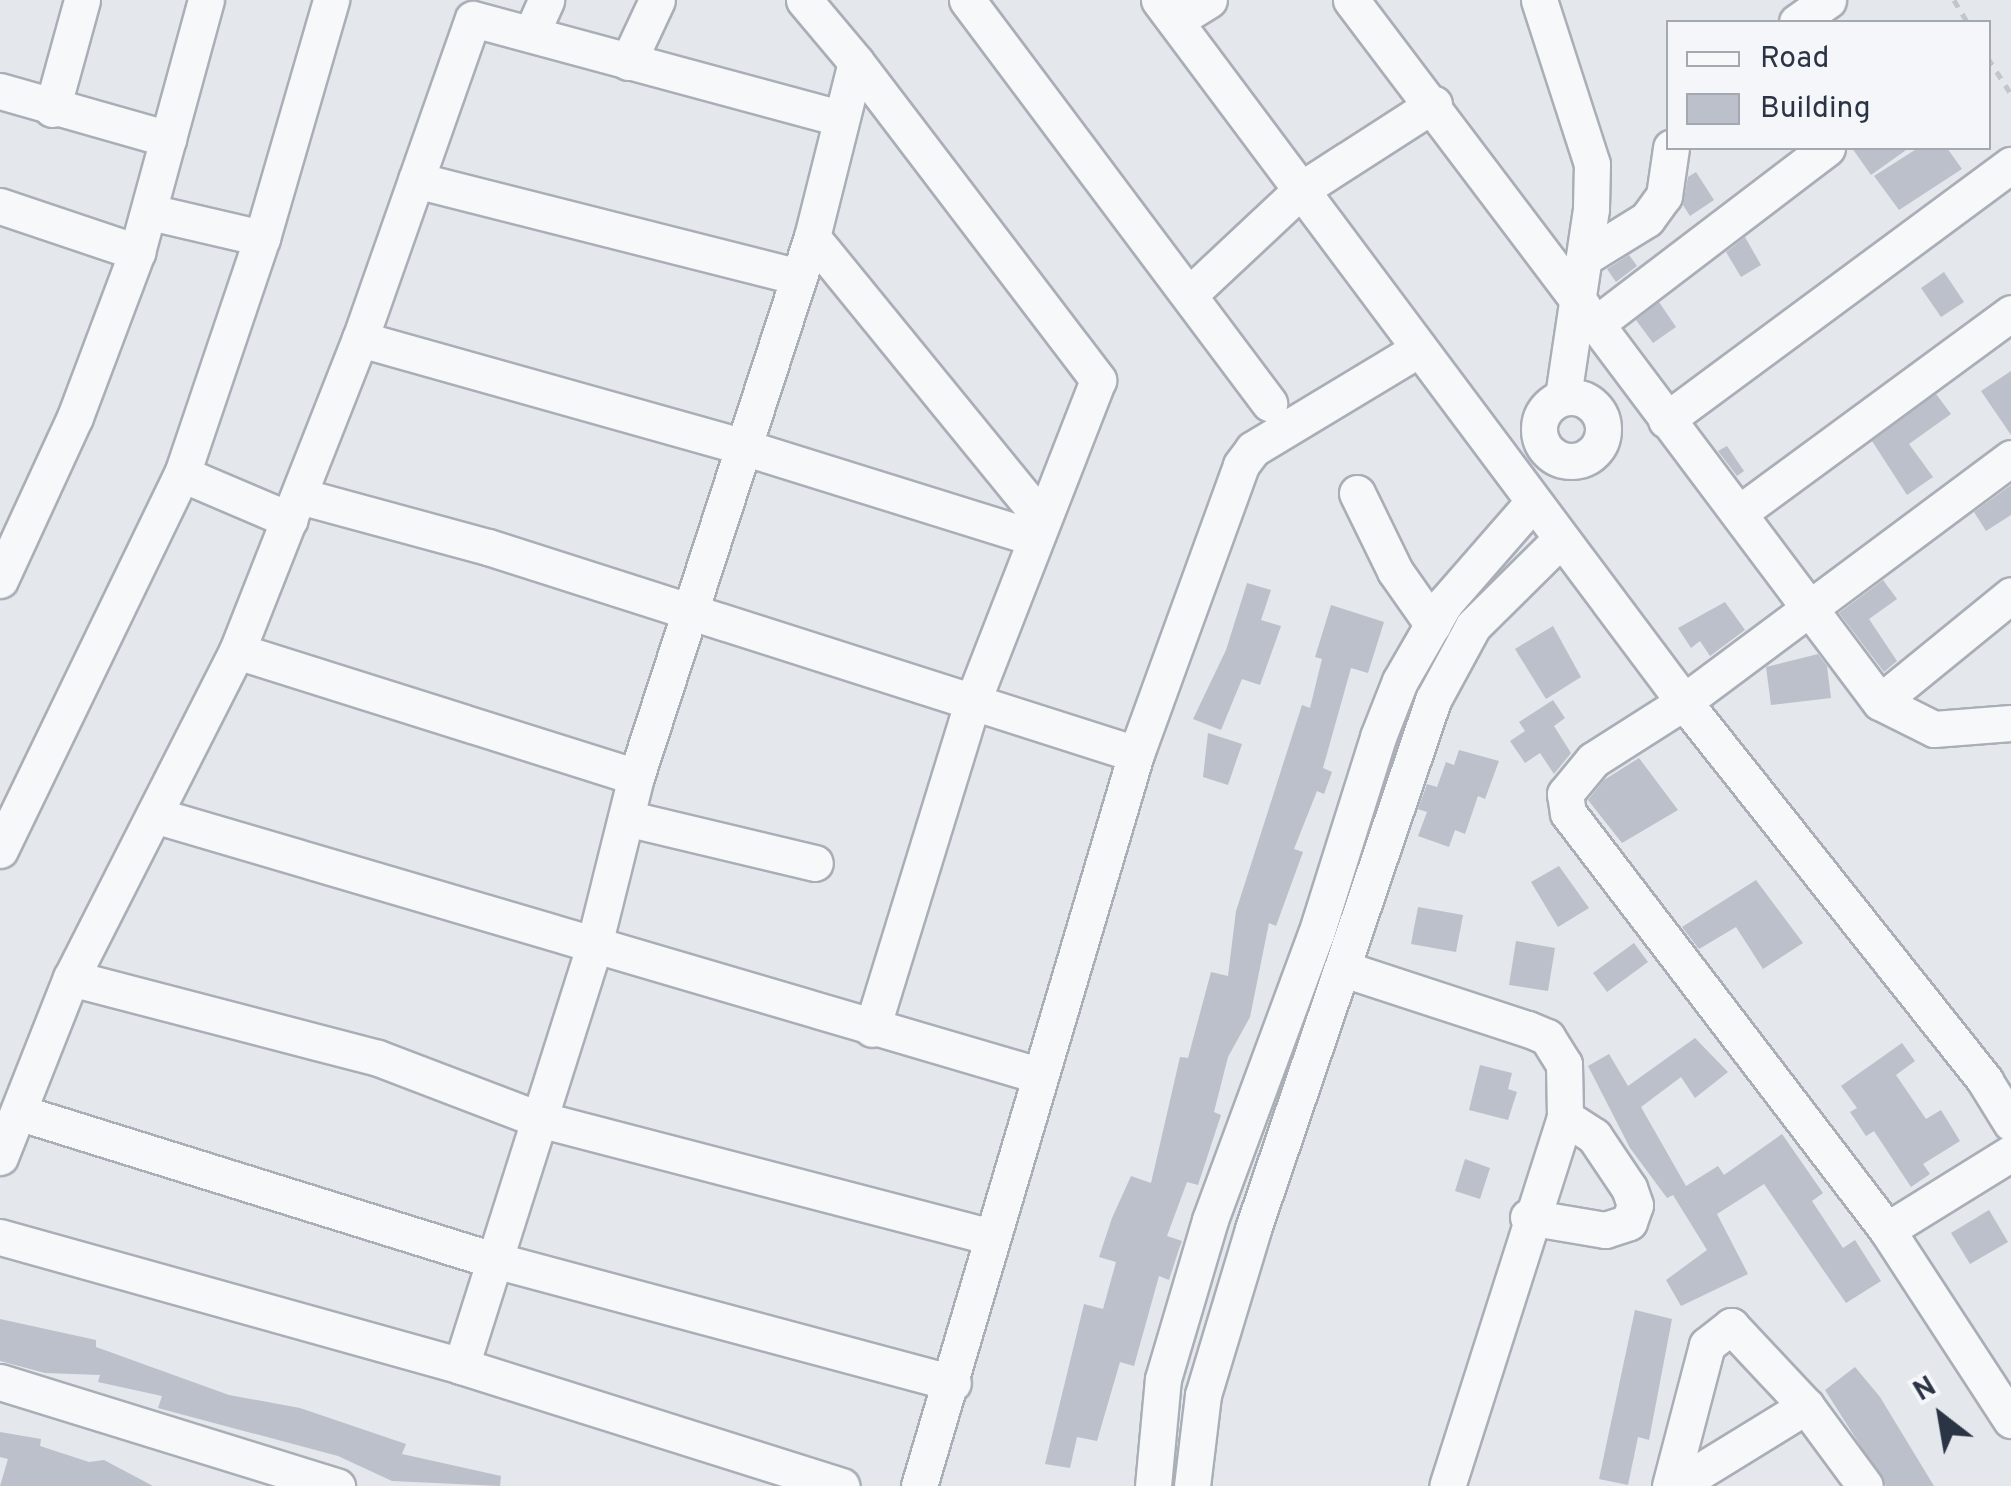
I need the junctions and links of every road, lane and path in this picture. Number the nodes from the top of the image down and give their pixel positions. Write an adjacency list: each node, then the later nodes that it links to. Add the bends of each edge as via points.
1 (82, 0): 21 (street)
2 (206, 0): 23 (street)
3 (331, 0): 32 (street)
4 (658, 0): 15 (street)
5 (804, 0): 16 (street)
6 (967, 0): 36 (street)
7 (1208, 0): 12 (street)
8 (1350, 0): 20 (street)
9 (1539, 0): 34 (street, via 1592,164)
10 (1828, 0): 14 (street)
11 (476, 10): 13 (street); 27 (street)
12 (1167, 10): 28 (street)
13 (539, 16): 15 (street)
14 (1801, 20)
15 (628, 62): 22 (street)
16 (856, 62): 22 (street); 52 (street, via 1098,380)
17 (1991, 63): 19 (path)
18 (0, 91): 21 (street)
19 (2011, 94)
20 (1434, 104): 28 (street); 37 (street)
21 (52, 109): 23 (street)
22 (840, 118): 31 (street)
23 (168, 139): 30 (street)
24 (1670, 150): 34 (street, via 1664,196 1647,218)
25 (1825, 150): 37 (street)
26 (2011, 165): 43 (street)
27 (416, 180): 35 (street); 39 (street)
28 (1302, 189): 36 (street); 40 (street)
29 (0, 206): 33 (street)
30 (150, 212): 32 (street); 33 (street)
31 (812, 237): 35 (street); 52 (street)
32 (262, 238): 47 (street)
33 (137, 252): 53 (street, via 75,416)
34 (1584, 258): 37 (street)
35 (796, 276): 44 (street)
36 (1192, 292): 42 (street)
37 (1586, 311): 41 (street); 43 (street)
38 (2011, 313): 50 (street)
39 (360, 339): 44 (street); 49 (street)
40 (1419, 349): 51 (street); 65 (street, via 1252,449 1240,465)
41 (1562, 398): 46 (street, via 1543,412 1538,431); 46 (street, via 1586,400 1604,431 1584,460)
42 (1270, 403)
43 (1666, 420): 50 (street)
44 (743, 446): 52 (street); 56 (street)
45 (2011, 458): 55 (street)
46 (1559, 460): 51 (street)
47 (182, 474): 49 (street); 69 (street)
48 (1358, 493): 57 (street, via 1395,571)
49 (295, 508): 56 (street); 58 (street)
50 (1739, 513): 55 (street)
51 (1547, 520): 57 (street); 60 (street); 64 (street, via 1474,626 1434,700)
52 (1038, 529): 59 (street)
53 (0, 580)
54 (2011, 595): 61 (street)
55 (1812, 607): 60 (street); 61 (street)
56 (691, 613): 59 (street); 66 (street)
57 (1433, 625): 63 (street)
58 (237, 651): 66 (street); 67 (street)
59 (973, 700): 65 (street); 74 (street)
60 (1684, 702): 76 (street); 86 (street, via 1593,760 1565,794 1568,813)
61 (1880, 702): 62 (street, via 1934,729)
62 (2011, 723)
63 (1378, 736): 64 (street); 84 (street, via 1316,934)
64 (1416, 752): 72 (street)
65 (1136, 754): 75 (street)
66 (636, 777): 68 (street)
67 (154, 816): 71 (street); 73 (street)
68 (626, 818): 70 (street); 71 (street)
69 (0, 850)
70 (816, 862)
71 (594, 950): 74 (street); 79 (street)
72 (1344, 969): 78 (street, via 1547,1037 1564,1064); 85 (street)
73 (71, 978): 77 (street); 79 (street, via 378,1058)
74 (872, 1029): 75 (street)
75 (1038, 1075): 88 (street)
76 (1998, 1076): 80 (street)
77 (21, 1113): 82 (street); 89 (street)
78 (1565, 1117): 83 (street); 83 (street, via 1594,1136 1628,1188 1634,1205 1629,1222 1604,1230)
79 (535, 1118): 88 (street); 89 (street)
80 (2011, 1123)
81 (2011, 1153): 86 (street)
82 (0, 1157)
83 (1528, 1217): 100 (street)
84 (1210, 1220): 85 (street); 98 (street, via 1162,1380)
85 (1253, 1230): 99 (street, via 1204,1395)
86 (1887, 1230): 94 (street)
87 (0, 1237): 90 (street)
88 (991, 1238): 92 (street)
89 (494, 1260): 90 (street); 92 (street)
90 (461, 1366): 96 (street)
91 (0, 1382): 95 (street)
92 (954, 1383): 97 (street)
93 (1806, 1406): 101 (street); 101 (street, via 1736,1328 1719,1329 1707,1345); 102 (street)
94 (2011, 1420)
95 (338, 1486)
96 (842, 1486)
97 (920, 1486)
98 (1153, 1486)
99 (1192, 1486)
100 (1447, 1486)
101 (1673, 1486)
102 (1865, 1486)

